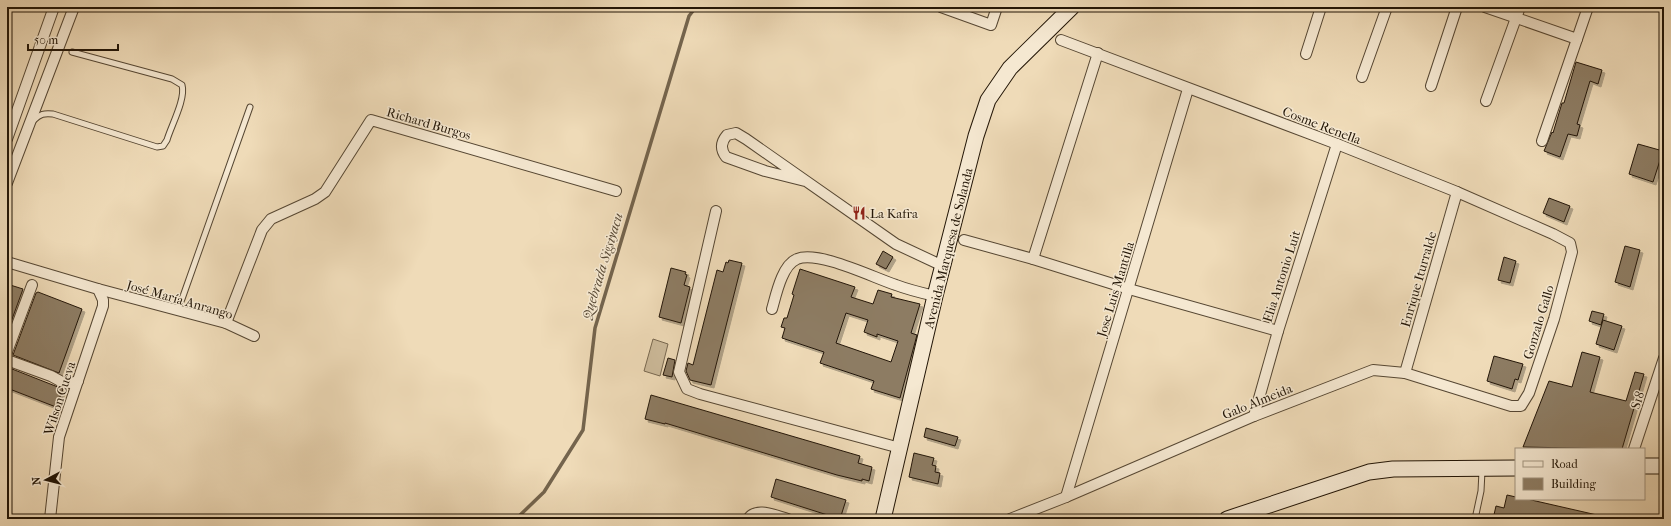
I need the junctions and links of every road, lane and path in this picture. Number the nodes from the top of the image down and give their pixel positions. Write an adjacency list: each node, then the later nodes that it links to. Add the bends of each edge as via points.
1 (54, 7): 24 (street)
2 (74, 7): 23 (street)
3 (941, 7): 4 (street, via 990,25)
4 (997, 7)
5 (1072, 7): 36 (street, Avenida Marquesa de Solanda, via 1010,68 988,100 976,136)
6 (1321, 7): 17 (street)
7 (1387, 7): 18 (street)
8 (1457, 7): 19 (street)
9 (1485, 7): 12 (street)
10 (1520, 7): 12 (street)
11 (1588, 7): 13 (street)
12 (1516, 17): 13 (street); 21 (street)
13 (1578, 39): 25 (street)
14 (1061, 40): 16 (street, Cosme Renella)
15 (72, 52): 23 (lane, via 172,79 182,85 184,90 167,140 163,146 157,147 45,113 38,116)
16 (1098, 53): 20 (street, Cosme Renella); 34 (street)
17 (1306, 54)
18 (1362, 77)
19 (1431, 86)
20 (1188, 89): 26 (street, Cosme Renella); 39 (street, Jose Luis Mantilla)
21 (1486, 101)
22 (250, 107): 42 (lane)
23 (29, 126): 28 (street)
24 (7, 139)
25 (1542, 141)
26 (1337, 144): 30 (street, Cosme Renella); 44 (street, Elia Antonio Luit)
27 (806, 181): 27 (street, via 736,133 727,135 722,142 723,152 730,159); 36 (street, via 896,244)
28 (7, 184)
29 (616, 191): 43 (street, Richard Burgos, via 371,120 325,192 271,219 262,230)
30 (1457, 192): 33 (street, Cosme Renella); 49 (street, Enrique Iturralde)
31 (716, 211): 53 (street, via 679,372 683,384 687,389 700,394)
32 (964, 240): 34 (street)
33 (1570, 243): 51 (street, Gonzalo Gallo, via 1572,252 1554,318 1529,393)
34 (1033, 259): 39 (street)
35 (7, 262): 38 (street, José María Anrango)
36 (943, 266): 40 (street, Avenida Marquesa de Solanda)
37 (32, 285): 46 (street)
38 (98, 289): 42 (street, José María Anrango); 50 (street, Wilson Cueva, via 103,306)
39 (1129, 289): 44 (street); 59 (street, Jose Luis Mantilla)
40 (935, 296): 41 (street, via 812,257 797,259 786,270 778,285); 53 (street, Avenida Marquesa de Solanda)
41 (772, 309)
42 (177, 310): 43 (street, José María Anrango)
43 (226, 323): 45 (street, José María Anrango)
44 (1278, 331): 52 (street, Elia Antonio Luit)
45 (254, 336)
46 (7, 352)
47 (1664, 358): 54 (street, S18)
48 (7, 360): 50 (street, via 62,382)
49 (1405, 373): 51 (street, Galo Almeida, via 1511,406); 52 (street, Galo Almeida, via 1373,370)
50 (78, 381): 60 (street, Wilson Cueva, via 59,436)
51 (1521, 406)
52 (1254, 416): 59 (street, Galo Almeida)
53 (900, 448): 63 (street, Avenida Marquesa de Solanda)
54 (1634, 448)
55 (1645, 466): 56 (street)
56 (1664, 466)
57 (1515, 468): 58 (street)
58 (1482, 469): 65 (street, via 1393,468 1369,472); 66 (lane, via 1481,491)
59 (1066, 497): 64 (street, Galo Almeida)
60 (50, 519)
61 (748, 519): 62 (street, via 761,512)
62 (788, 519)
63 (883, 519)
64 (1010, 519)
65 (1227, 519)
66 (1475, 519)

